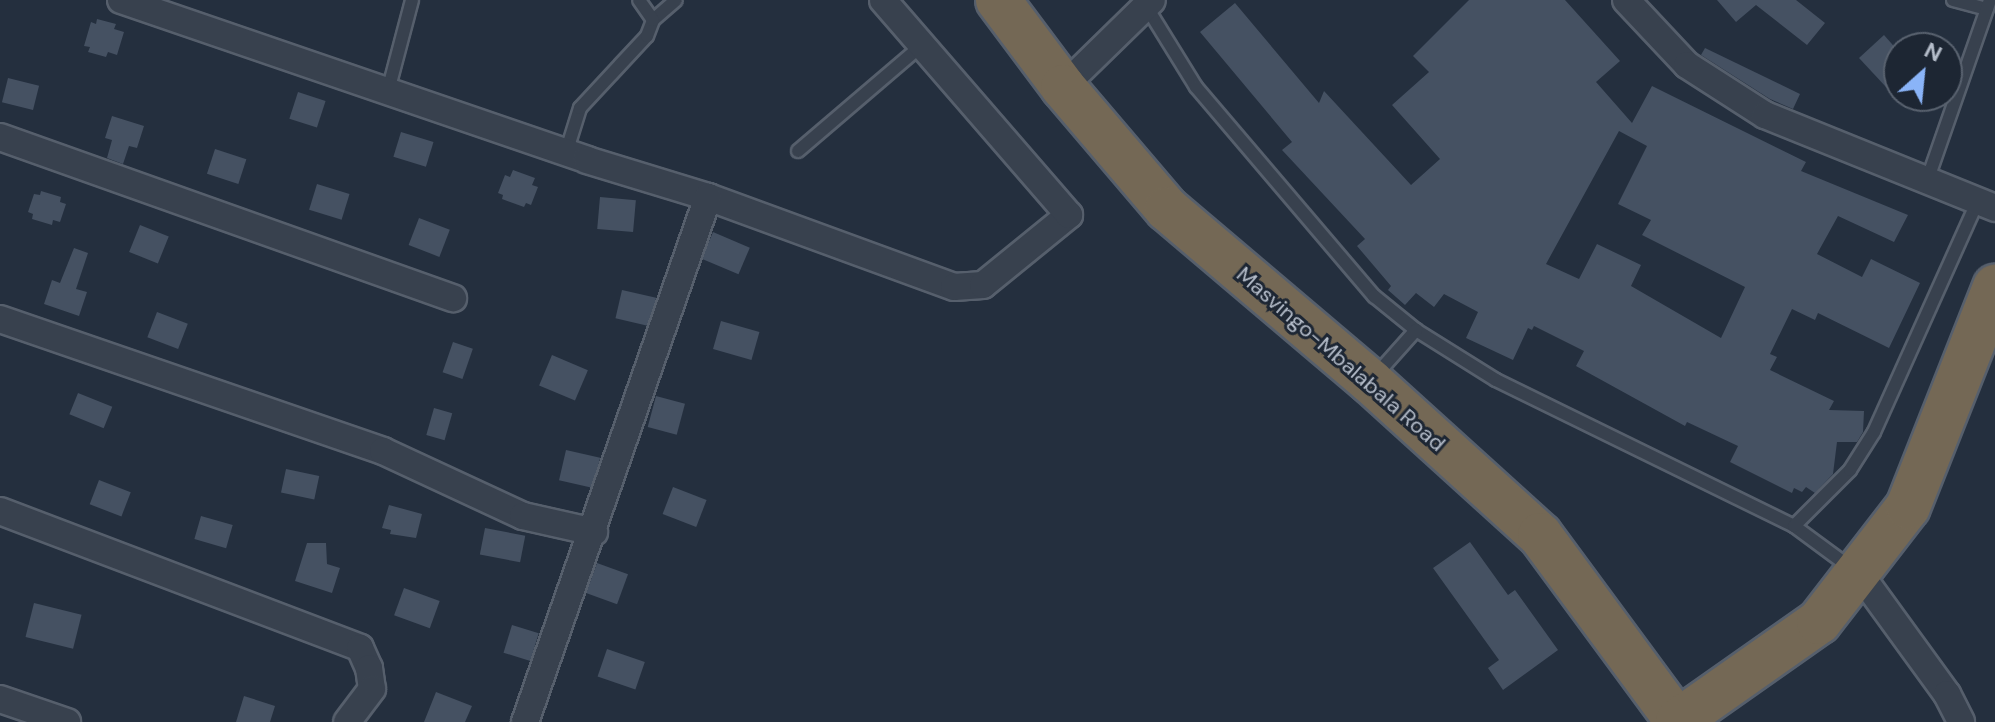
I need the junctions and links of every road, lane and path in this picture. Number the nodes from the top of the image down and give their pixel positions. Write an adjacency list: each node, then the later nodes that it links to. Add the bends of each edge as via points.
1 (121, 0): 14 (street)
2 (412, 0): 14 (lane)
3 (639, 0): 11 (lane)
4 (676, 0): 11 (lane)
5 (883, 0): 12 (street)
6 (998, 0): 13 (highway, Masvingo-Mbalabala Road)
7 (1626, 0): 18 (street, via 1687,65 1765,115)
8 (1953, 0): 10 (lane)
9 (1147, 2): 13 (street); 24 (lane, via 1196,87 1374,296)
10 (1988, 5): 18 (lane)
11 (653, 20): 17 (lane, via 647,36 580,108)
12 (922, 45): 16 (lane); 19 (street, via 1069,215 983,285 954,287)
13 (1063, 87): 25 (highway, Masvingo-Mbalabala Road, via 1167,209)
14 (388, 91): 17 (street)
15 (0, 137): 22 (street)
16 (798, 151)
17 (566, 153): 19 (street)
18 (1927, 181): 20 (street)
19 (708, 197): 28 (street)
20 (1986, 206): 27 (lane, via 1874,432 1850,470)
21 (1995, 287): 29 (highway, via 1908,507)
22 (453, 298)
23 (0, 319): 28 (street, via 383,451 523,516)
24 (1416, 330): 25 (lane); 27 (lane, via 1496,380)
25 (1370, 381): 34 (highway, Masvingo-Mbalabala Road, via 1540,535)
26 (0, 511): 32 (street, via 360,648 372,689)
27 (1794, 526): 29 (lane)
28 (594, 532): 33 (street)
29 (1859, 573): 34 (highway, via 1819,622); 35 (street, via 1947,694)
30 (0, 699): 31 (street)
31 (67, 722)
32 (347, 722)
33 (525, 722)
34 (1678, 722)
35 (1961, 722)

